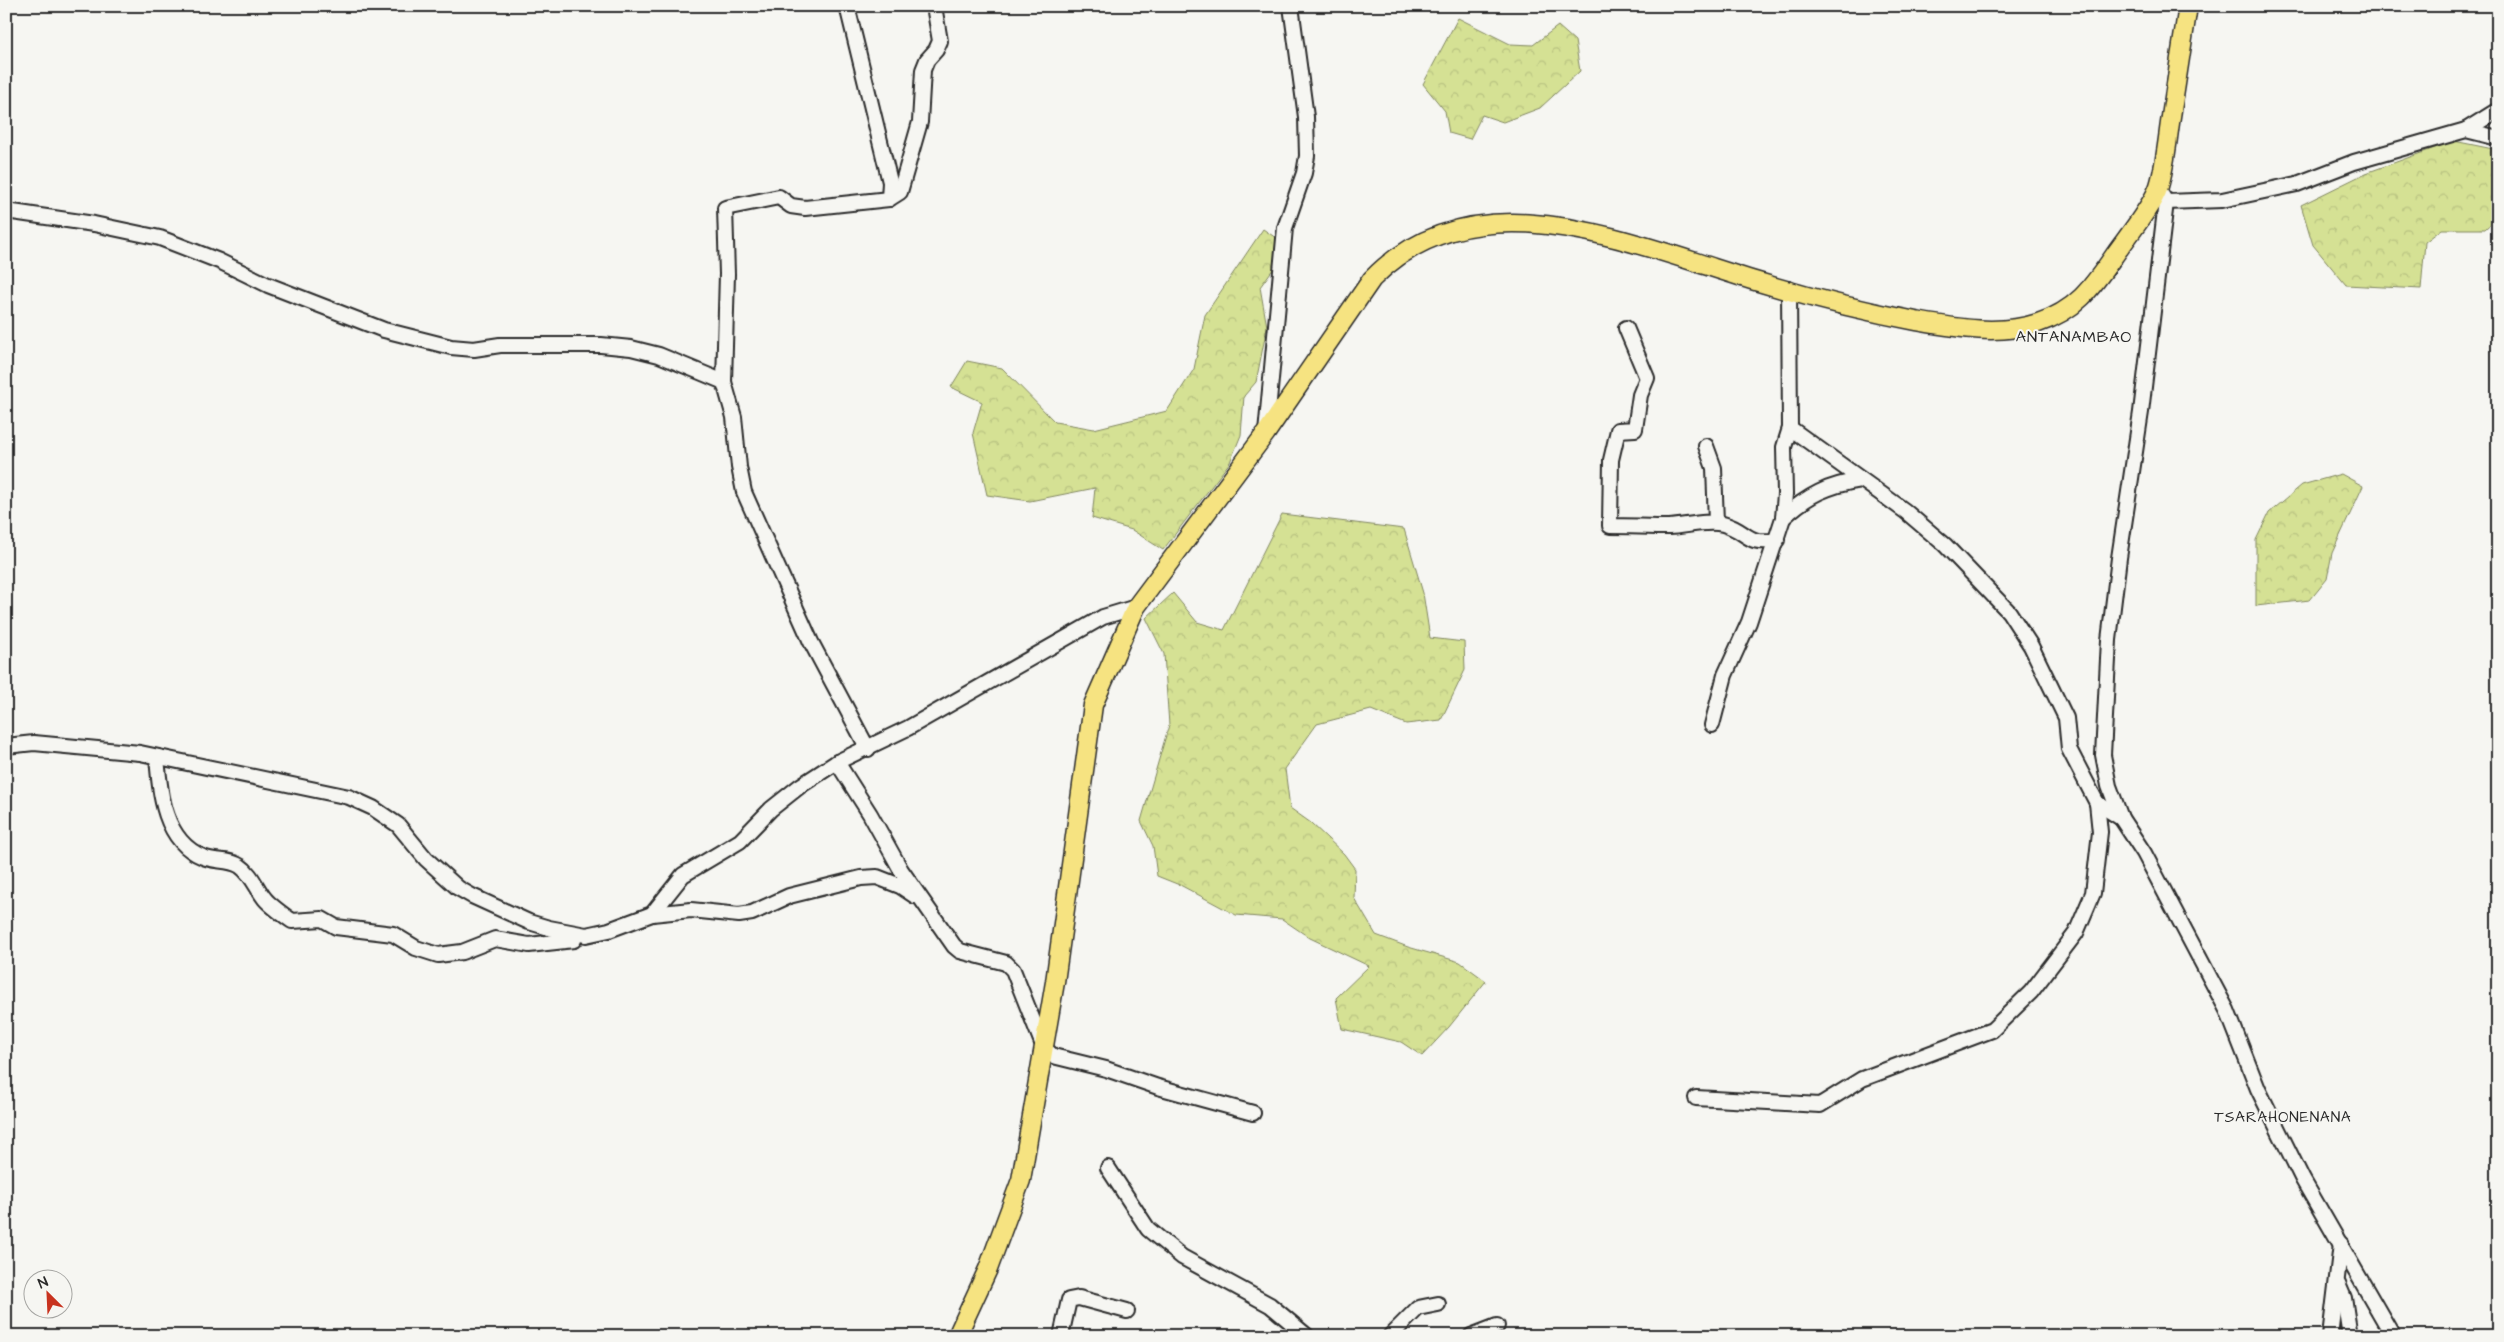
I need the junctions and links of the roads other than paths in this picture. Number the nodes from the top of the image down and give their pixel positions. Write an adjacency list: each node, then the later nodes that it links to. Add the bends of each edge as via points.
1 (847, 6): 9 (street, via 890,182)
2 (934, 6): 9 (street, via 940,41 923,70 920,122 909,168 900,192)
3 (1291, 6): 15 (street, via 1306,117 1307,156 1284,228)
4 (2188, 6): 8 (main road)
5 (2498, 110): 6 (street)
6 (2466, 130): 7 (street); 8 (street, via 2354,162 2296,184 2222,200)
7 (2498, 138)
8 (2162, 195): 11 (main road, via 2086,296 2040,322 2004,329 1958,328 1871,312); 28 (street, via 2141,412 2109,640 2103,755 2109,786)
9 (889, 199): 13 (street, via 805,208 791,206 779,197 725,208)
10 (6, 212): 13 (street, via 94,224 160,238 384,330 451,347 602,345 631,348 659,355)
11 (1788, 289): 14 (street); 15 (main road, via 1660,249 1580,230 1531,223 1503,223 1443,232 1409,248 1372,279)
12 (1626, 328): 19 (street, via 1647,378 1640,395 1635,429 1618,430 1611,460 1610,526 1668,527)
13 (724, 382): 24 (street, via 734,416 744,492 811,642)
14 (1790, 428): 17 (street); 18 (street, via 1784,447)
15 (1266, 433): 21 (main road)
16 (1706, 446): 19 (street, via 1714,468)
17 (1861, 480): 18 (street, via 1820,490); 27 (street, via 1945,545 2009,612 2031,646 2066,718 2069,749)
18 (1783, 518): 20 (street)
19 (1716, 522): 20 (street, via 1733,526 1748,538 1762,543)
20 (1777, 540): 22 (street, via 1725,675)
21 (1136, 607): 24 (street, via 1103,617); 32 (main road, via 1093,705)
22 (1712, 724)
23 (6, 746): 25 (street, via 34,743 140,753)
24 (868, 749): 26 (street)
25 (157, 758): 30 (street, via 349,797 398,825 426,859 458,888 529,922 586,934 610,930); 31 (street, via 168,822 175,836 201,856 239,864 253,878 266,901 292,921 322,918 336,927 393,934 416,948 438,955 462,952 496,939 529,945)
26 (837, 762): 29 (street); 30 (street, via 771,809 740,841 683,875)
27 (2097, 803): 28 (street); 33 (street, via 2100,832 2093,893 2076,933 2031,992 1992,1030 1862,1079 1820,1106)
28 (2121, 818): 36 (street, via 2144,853 2227,1010 2258,1089 2303,1180)
29 (923, 901): 30 (street, via 900,886 877,877 789,896 752,913 691,910); 32 (street, via 960,951 1006,963 1013,970)
30 (652, 914)
31 (574, 940)
32 (1044, 1048): 34 (street, via 1053,1056); 41 (main road, via 1021,1180 988,1269)
33 (1696, 1098)
34 (1253, 1113)
35 (1108, 1168): 43 (street, via 1148,1229 1182,1257 1270,1305)
36 (2341, 1244): 37 (street); 48 (street)
37 (2337, 1282): 46 (street); 47 (street, via 2344,1298)
38 (1438, 1304): 44 (street, via 1418,1308)
39 (1126, 1311): 42 (street, via 1079,1298 1069,1300)
40 (1497, 1326): 45 (street)
41 (957, 1336)
42 (1062, 1336)
43 (1307, 1336)
44 (1390, 1336)
45 (1471, 1336)
46 (2330, 1336)
47 (2350, 1336)
48 (2392, 1336)

